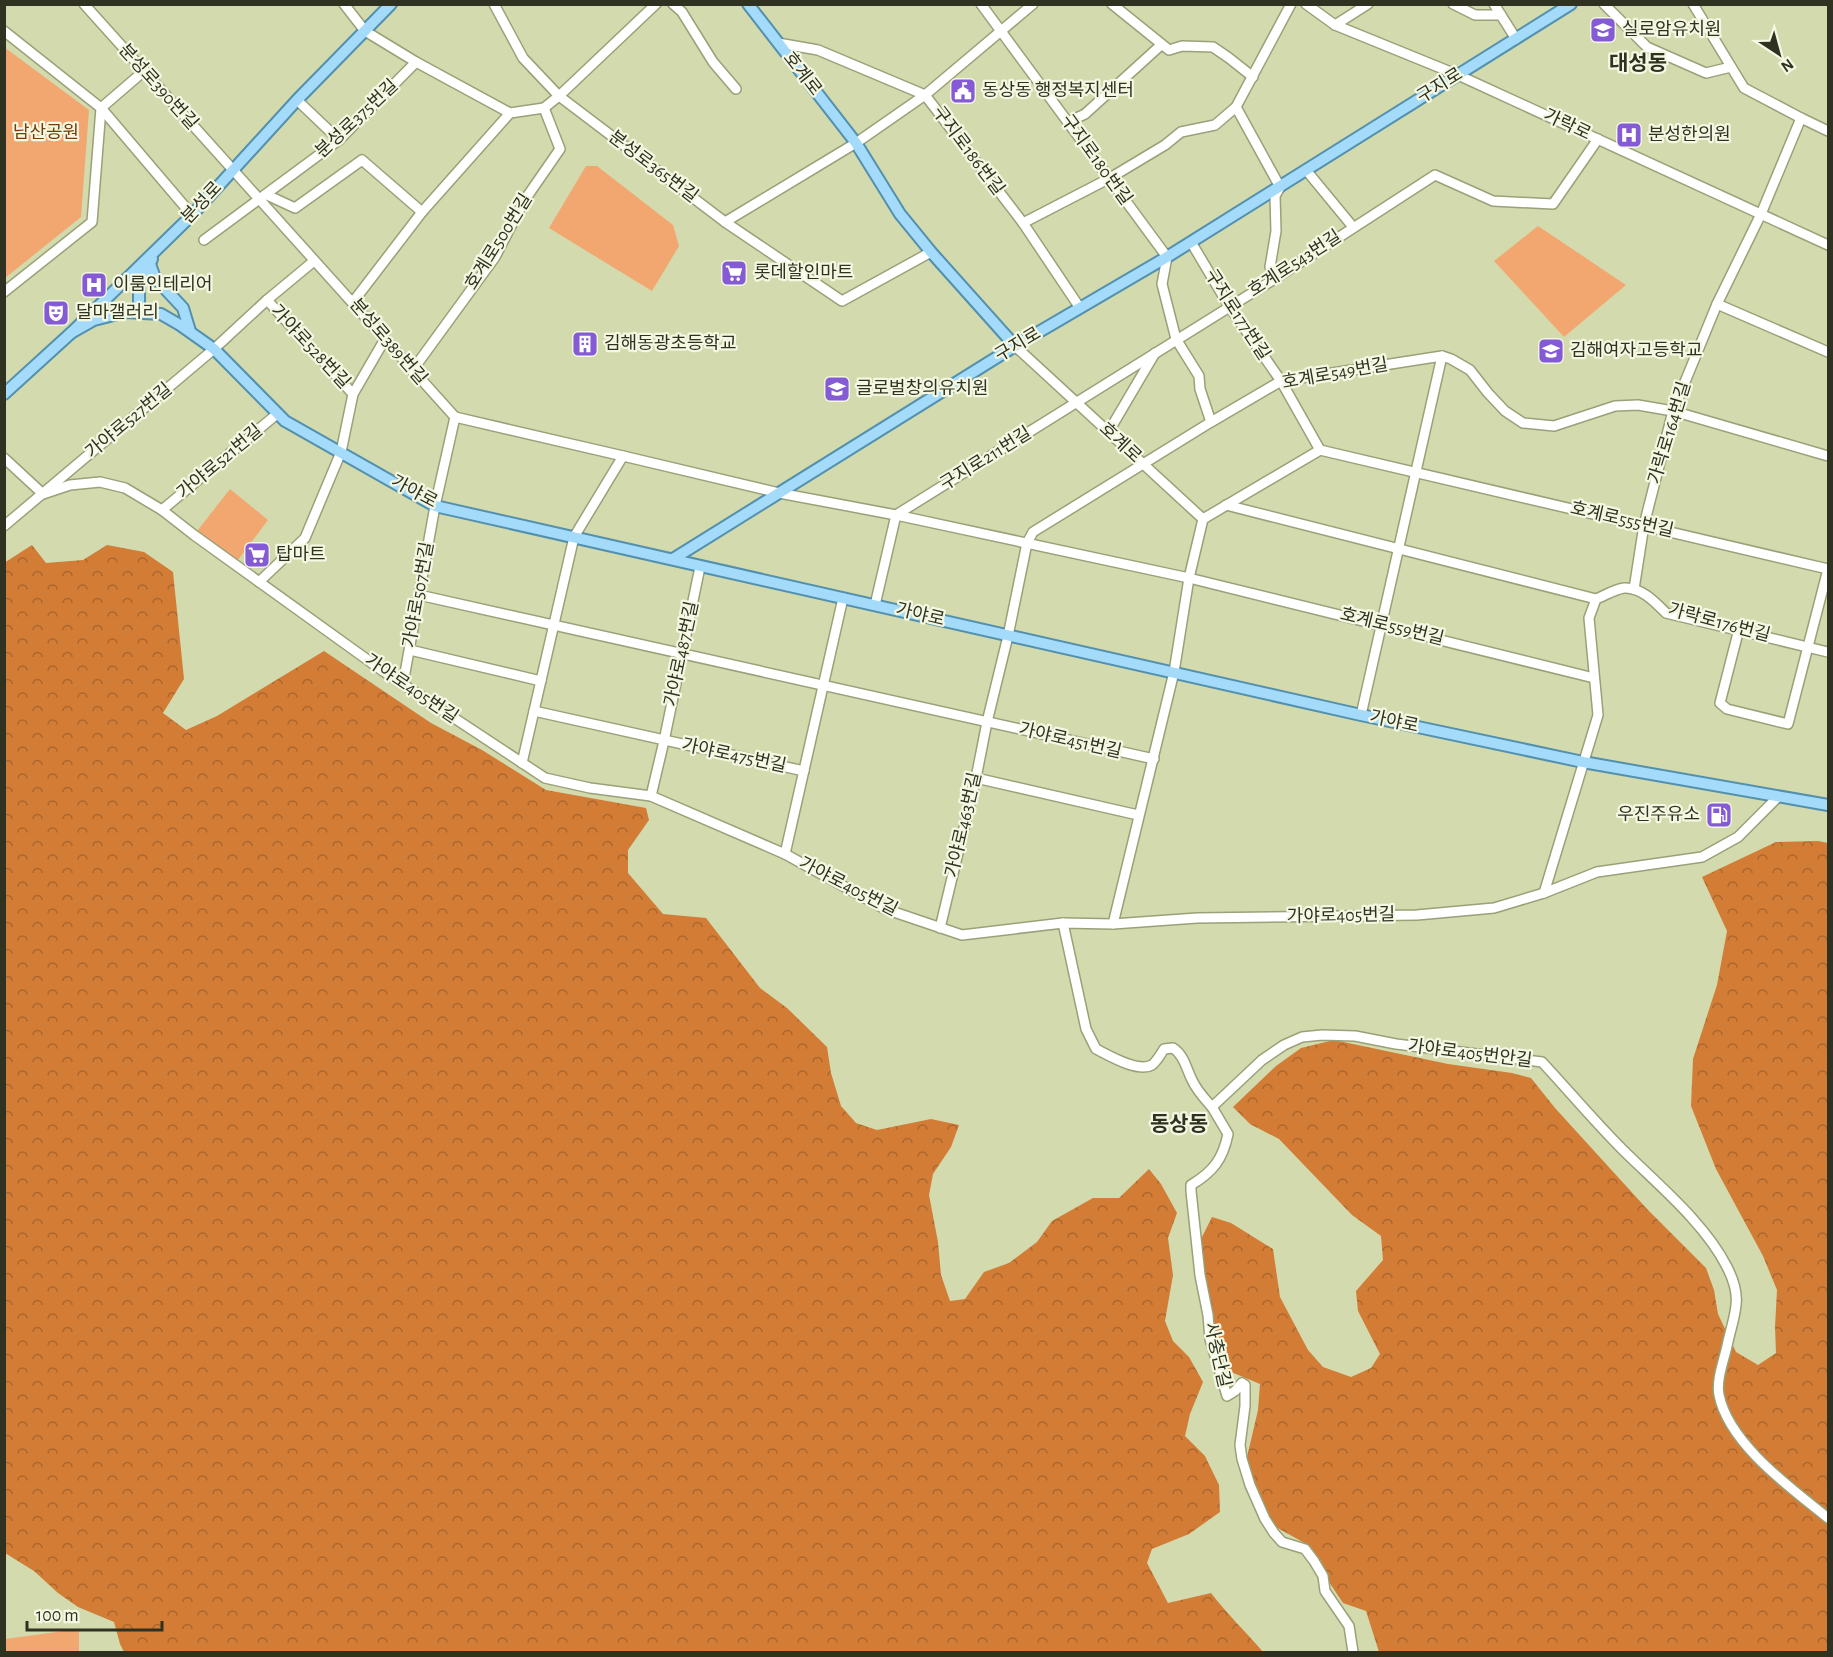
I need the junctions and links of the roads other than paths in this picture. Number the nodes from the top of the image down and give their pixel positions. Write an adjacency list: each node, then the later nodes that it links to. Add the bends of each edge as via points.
1 (84, 4): 29 (street, 분성로390번길)
2 (344, 4): 21 (street, 분성로375번길)
3 (391, 4): 21 (main road, 분성로)
4 (494, 4): 34 (street, 분성로365번길, via 523,58)
5 (656, 4): 34 (street)
6 (673, 4): 32 (street)
7 (748, 4): 25 (main road, 호계로)
8 (981, 4): 23 (street, 구지로180번길)
9 (1033, 4): 23 (street)
10 (1112, 4): 26 (street)
11 (1291, 4): 31 (street)
12 (1306, 4): 20 (street, 가락로)
13 (1368, 4): 20 (street)
14 (1453, 4): 19 (street, via 1475,15)
15 (1494, 4): 19 (street)
16 (1571, 4): 24 (main road, 구지로)
17 (1604, 4): 28 (street, via 1647,47 1706,73)
18 (1693, 4): 28 (street)
19 (1501, 15): 24 (street)
20 (1335, 25): 30 (street, 가락로)
21 (366, 30): 27 (street, 분성로375번길); 35 (main road, 분성로)
22 (4, 31): 37 (street)
23 (1001, 32): 33 (street); 41 (street, 구지로180번길)
24 (1516, 39): 30 (main road, 구지로)
25 (778, 43): 33 (street, 구지로186번길, via 818,50); 45 (main road, 호계로)
26 (1161, 45): 31 (street, via 1169,50 1182,46 1213,47); 41 (street, via 1085,114)
27 (416, 62): 39 (street, 분성로375번길); 44 (street, 분성로375번길)
28 (1731, 67): 40 (street, via 1744,88)
29 (144, 71): 37 (street); 47 (street, 분성로390번길)
30 (1458, 75): 43 (street, 가락로); 46 (main road, 구지로)
31 (1252, 77): 36 (street)
32 (736, 89)
33 (925, 95): 45 (street); 55 (street, 구지로186번길)
34 (559, 96): 38 (street); 54 (street, 분성로365번길)
35 (297, 100): 44 (street); 47 (main road, 분성로)
36 (1236, 106): 48 (street, via 1215,125 1181,132); 49 (street)
37 (101, 108): 53 (street); 66 (street, via 92,222)
38 (544, 108): 39 (street); 82 (street, 호계로500번길, via 560,149 524,201 495,257)
39 (510, 113): 51 (street)
40 (1801, 118): 42 (street); 52 (street, 가락로164번길)
41 (1068, 122): 48 (street, 구지로180번길)
42 (1828, 131)
43 (1598, 139): 52 (street, 가락로); 56 (street, 호계로543번길, via 1553,204 1493,201 1435,175)
44 (339, 140): 50 (street, 분성로375번길)
45 (856, 143): 54 (street); 61 (main road, 호계로, via 900,214)
46 (1306, 170): 49 (main road, 구지로); 56 (street)
47 (233, 171): 50 (street, 분성로389번길); 53 (main road, 분성로)
48 (1110, 178): 55 (street); 62 (street, 구지로180번길)
49 (1280, 187): 58 (main road, 구지로); 65 (street, via 1275,196 1276,231 1270,267)
50 (263, 197): 51 (street, 분성로375번길, via 295,208 362,160); 57 (street); 63 (street, 분성로389번길)
51 (422, 212): 68 (street)
52 (1761, 214): 59 (street, 가락로); 69 (street, 가락로164번길)
53 (192, 215): 60 (main road, 분성로)
54 (725, 222): 61 (street, 분성로365번길, via 842,301)
55 (1023, 223): 71 (street, 구지로186번길)
56 (1353, 227): 65 (street, 호계로543번길)
57 (204, 240)
58 (1191, 242): 62 (main road, 구지로); 70 (street, 구지로177번길)
59 (1828, 245)
60 (156, 251): 64 (main road); 74 (main road, 분성로)
61 (931, 252): 77 (main road, 호계로)
62 (1167, 257): 71 (main road, 구지로); 76 (street, via 1162,284)
63 (314, 261): 67 (street, 가야로528번길); 68 (street, 분성로389번길)
64 (150, 264): 72 (main road, via 139,285); 73 (main road, via 155,278 183,308)
65 (1276, 278): 70 (street, 호계로543번길)
66 (4, 292)
67 (267, 300): 78 (street, 가야로528번길); 85 (street, 가야로528번길)
68 (353, 302): 75 (street, 분성로389번길)
69 (1717, 304): 80 (street); 87 (street, 가락로164번길)
70 (1229, 306): 76 (street, 호계로543번길); 83 (street, 구지로177번길)
71 (1080, 308): 77 (main road, 구지로)
72 (139, 312): 73 (main road, 가야로, via 161,314); 74 (main road, 가야로, via 94,320)
73 (190, 331): 78 (main road, 가야로)
74 (71, 333): 84 (main road, 분성로)
75 (385, 339): 82 (street, 분성로389번길); 85 (street)
76 (1176, 339): 79 (street, 호계로543번길); 90 (street, via 1199,376)
77 (1015, 346): 86 (street, 호계로); 99 (main road, 구지로)
78 (214, 349): 88 (main road, 가야로); 100 (street, 가야로527번길)
79 (1156, 351): 86 (street, 호계로543번길); 91 (street, 호계로543번길)
80 (1828, 352)
81 (1442, 356): 83 (street, 호계로549번길); 87 (street, via 1470,370 1505,411 1523,423 1554,426 1616,406); 98 (street)
82 (412, 370): 89 (street, 분성로389번길)
83 (1281, 381): 90 (street, 호계로549번길); 92 (street, 구지로177번길)
84 (4, 394)
85 (353, 394): 93 (street)
86 (1076, 402): 91 (street, 호계로); 104 (street, 구지로211번길)
87 (1673, 411): 95 (street); 106 (street, 가락로164번길)
88 (277, 414): 93 (main road, 가야로); 103 (street, 가야로521번길)
89 (455, 417): 94 (street); 102 (street)
90 (1211, 422): 97 (street, 호계로549번길)
91 (1108, 431): 97 (street, 호계로)
92 (1320, 450): 98 (street, 호계로555번길); 101 (street)
93 (341, 452): 102 (main road, 가야로); 115 (street, via 305,538)
94 (623, 456): 99 (street); 108 (street)
95 (1828, 456)
96 (4, 458): 100 (street)
97 (1142, 464): 105 (street, 호계로); 109 (street, via 1033,532)
98 (1415, 471): 106 (street, 호계로555번길); 110 (street)
99 (779, 493): 104 (street); 111 (main road, 구지로)
100 (43, 494): 103 (street, 가야로405번길, via 70,485 100,482 125,488); 107 (street, 가야로405번길)
101 (1226, 505): 105 (street); 110 (street)
102 (435, 506): 108 (main road, 가야로); 117 (street, 가야로507번길)
103 (162, 510): 115 (street, 가야로405번길)
104 (896, 515): 109 (street); 120 (street)
105 (1203, 519): 114 (street)
106 (1644, 525): 113 (street, 호계로555번길); 116 (street, 가락로164번길)
107 (4, 526)
108 (574, 537): 111 (main road, 가야로); 122 (street)
109 (1027, 543): 114 (street); 124 (street)
110 (1399, 548): 119 (street); 121 (street)
111 (673, 559): 112 (main road, 가야로)
112 (700, 567): 118 (main road, 가야로); 128 (street, 가야로487번길)
113 (1828, 569): 125 (street)
114 (1189, 578): 121 (street, 호계로559번길); 129 (street)
115 (259, 582): 132 (street, 가야로405번길)
116 (1634, 589): 119 (street, via 1623,588); 123 (street, 가락로176번길, via 1666,613)
117 (419, 595): 122 (street); 126 (street, 가야로507번길)
118 (843, 598): 120 (main road, 가야로); 133 (street, 가야로475번길)
119 (1596, 599): 130 (street, via 1589,618)
120 (875, 605): 124 (main road, 가야로)
121 (1382, 625): 130 (street, 호계로559번길); 135 (street)
122 (554, 626): 128 (street); 131 (street)
123 (1739, 629): 125 (street, 가락로176번길); 125 (street, via 1720,703 1727,709 1788,724)
124 (1008, 636): 129 (main road, 가야로); 136 (street, 가야로463번길)
125 (1809, 647): 127 (street, 가락로176번길)
126 (410, 650): 131 (street); 132 (street, 가야로507번길)
127 (1828, 652)
128 (682, 655): 133 (street); 137 (street, 가야로487번길)
129 (1174, 672): 135 (main road, 가야로); 138 (street)
130 (1594, 678): 139 (street, via 1598,716)
131 (541, 681): 134 (street)
132 (404, 684): 140 (street, 가야로405번길)
133 (822, 685): 136 (street); 141 (street, 가야로475번길)
134 (534, 711): 137 (street); 140 (street)
135 (1361, 715): 139 (main road, 가야로)
136 (987, 722): 138 (street, 가야로451번길); 142 (street, 가야로463번길)
137 (664, 741): 141 (street, 가야로475번길); 143 (street, 가야로487번길)
138 (1154, 759): 146 (street)
139 (1583, 762): 144 (main road, 가야로); 148 (street)
140 (522, 763): 143 (street, 가야로405번길, via 545,778)
141 (804, 771): 147 (street, 가야로475번길)
142 (976, 778): 146 (street); 151 (street, 가야로463번길)
143 (651, 796): 147 (street, 가야로405번길)
144 (1778, 797): 145 (main road, 가야로); 148 (street, 가야로405번길, via 1738,837 1702,857 1597,872)
145 (1828, 805)
146 (1138, 815): 150 (street)
147 (785, 854): 151 (street, 가야로405번길, via 885,909)
148 (1544, 893): 150 (street, 가야로405번길, via 1494,908 1417,915 1197,918)
149 (1063, 923): 150 (street, 가야로405번길); 151 (street, 가야로405번길, via 962,935); 152 (street, via 1086,1029 1095,1049 1142,1067 1151,1065 1164,1049 1173,1048 1180,1052 1191,1080)
150 (1113, 924)
151 (940, 928)
152 (1212, 1107): 153 (street, 가야로405번안길, via 1262,1060 1302,1037 1355,1036 1542,1062 1719,1252 1735,1286 1737,1304 1718,1393 1727,1417 1736,1434 1773,1472); 154 (street, 사충단길, via 1228,1134 1224,1152 1216,1165 1191,1185 1210,1339 1227,1396 1242,1383 1245,1385 1242,1459 1265,1520 1282,1542 1305,1549 1314,1561 1323,1576 1325,1592 1350,1626)
153 (1828, 1518)
154 (1353, 1653)

